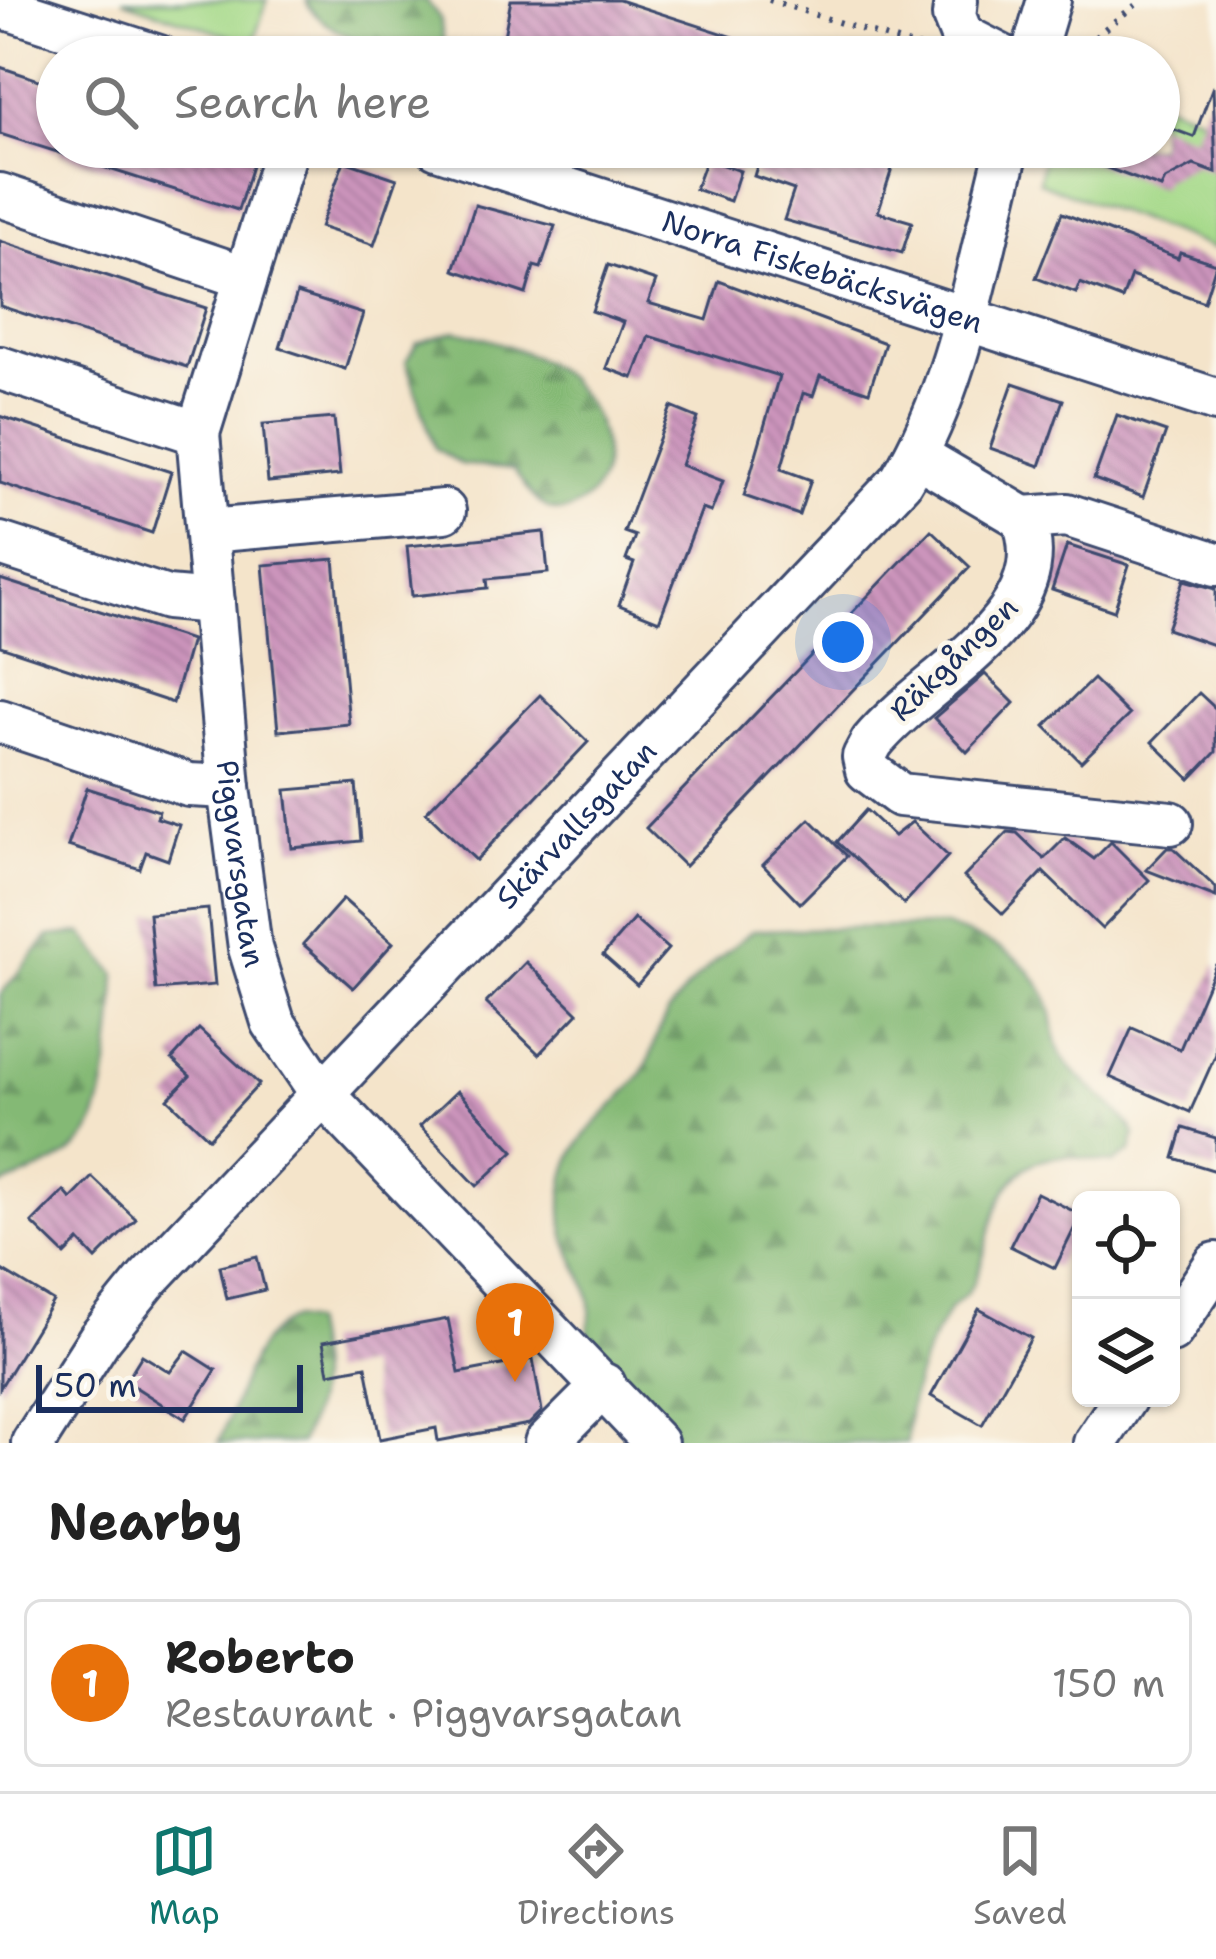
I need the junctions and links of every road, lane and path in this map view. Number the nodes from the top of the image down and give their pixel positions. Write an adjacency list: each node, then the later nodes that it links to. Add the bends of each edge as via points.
1 (769, 0): 7 (path)
2 (1049, 0): 9 (street)
3 (1142, 0): 10 (path)
4 (0, 6): 6 (street)
5 (956, 13): 8 (path)
6 (94, 36)
7 (882, 36)
8 (929, 36)
9 (1038, 36)
10 (1097, 36)
11 (280, 168): 15 (street, Piggvarsgatan)
12 (501, 168): 16 (street, Norra Fiskebäcksvägen)
13 (1002, 168): 16 (street, Skärvallsgatan)
14 (0, 195): 15 (street)
15 (244, 277): 19 (street, Piggvarsgatan)
16 (962, 320): 18 (street, Norra Fiskebäcksvägen); 20 (street, Skärvallsgatan)
17 (0, 368): 19 (street)
18 (1214, 393)
19 (197, 433): 23 (street, Piggvarsgatan)
20 (916, 455): 22 (street); 30 (street, Skärvallsgatan, via 841,547)
21 (444, 511): 23 (street)
22 (1023, 518): 25 (street, via 1067,515); 29 (street, Räkgången, via 1032,554 1014,609 890,720 864,757 867,770 900,795)
23 (207, 531): 26 (street, Piggvarsgatan)
24 (0, 544): 26 (street, via 167,598)
25 (1216, 564)
26 (213, 602): 28 (street, Piggvarsgatan)
27 (0, 721): 28 (street, via 189,785)
28 (229, 787): 30 (street, Piggvarsgatan, via 257,979 292,1057)
29 (1171, 823)
30 (320, 1091): 33 (street, Piggvarsgatan); 35 (street, Skärvallsgatan, via 120,1310)
31 (1216, 1264): 32 (street)
32 (1180, 1317)
33 (604, 1385): 36 (street); 37 (street, Piggvarsgatan)
34 (1120, 1407): 38 (street)
35 (34, 1443)
36 (546, 1443)
37 (656, 1443)
38 (1095, 1443)

